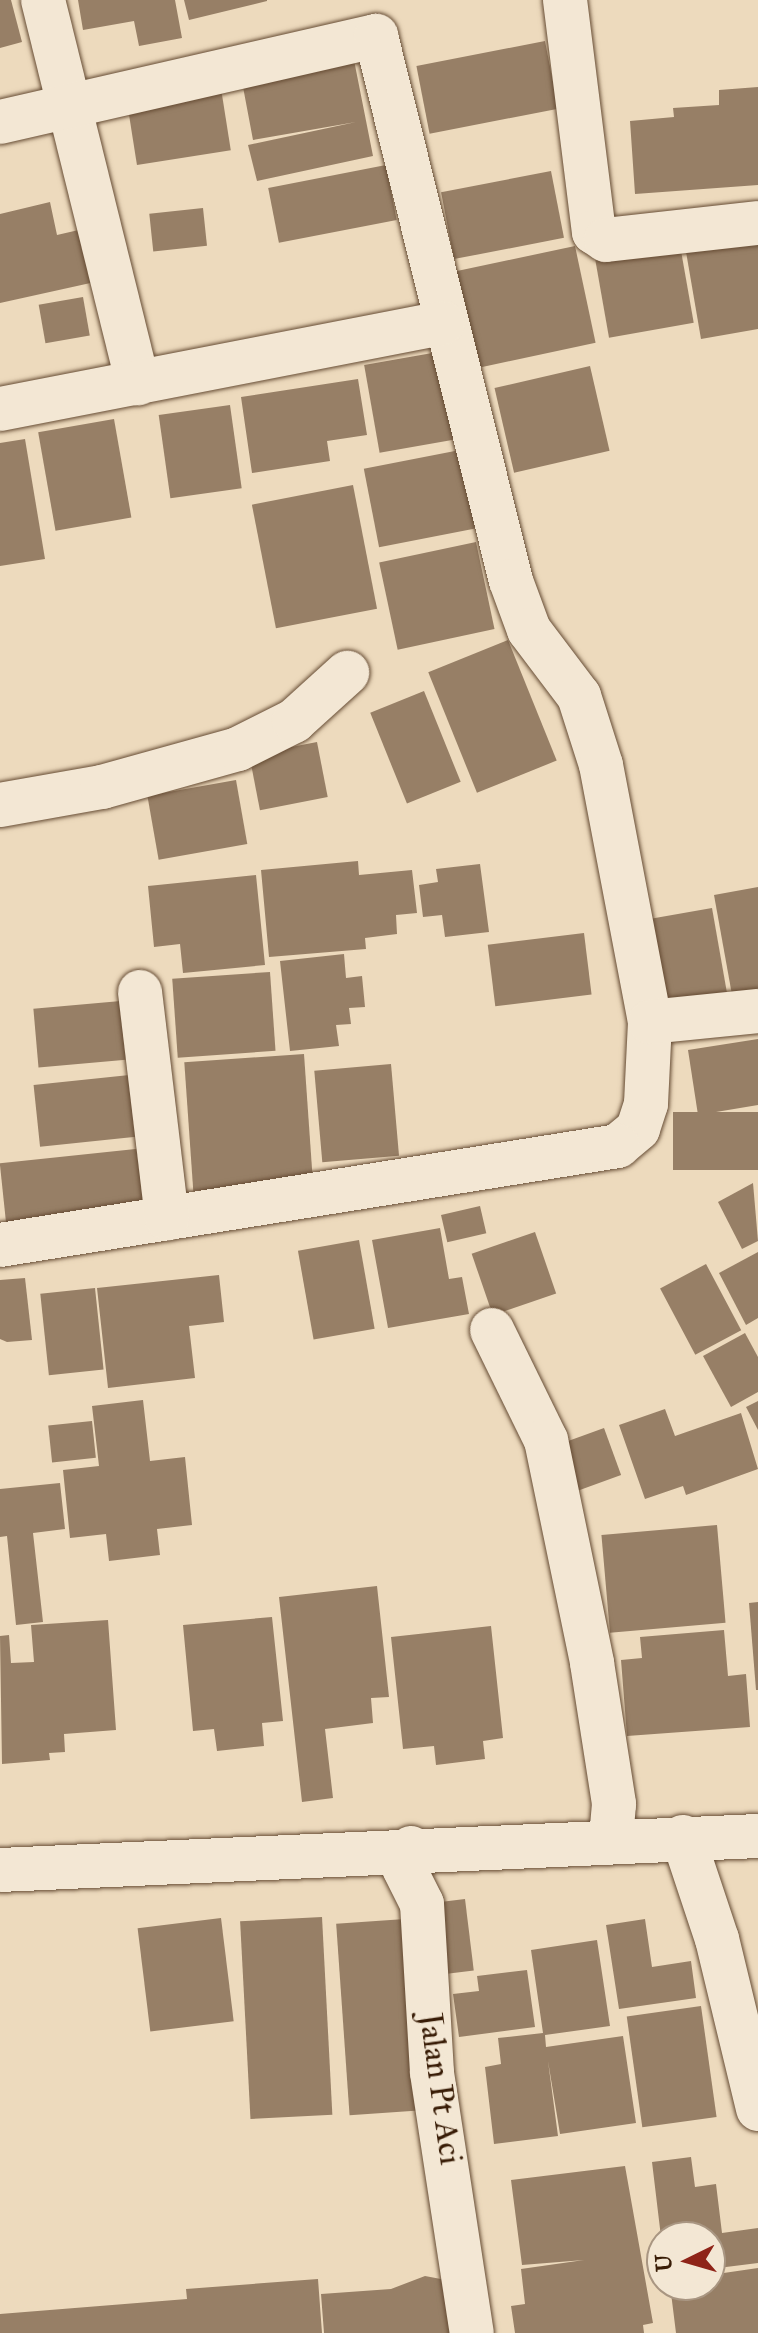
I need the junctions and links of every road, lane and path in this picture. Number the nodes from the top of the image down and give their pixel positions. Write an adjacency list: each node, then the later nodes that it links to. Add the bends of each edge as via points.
1 (43, 0): 3 (street)
2 (565, 0): 5 (street, via 594,232 606,240)
3 (69, 106): 4 (street); 6 (street, via 376,36); 7 (street)
4 (0, 122)
5 (758, 223)
6 (443, 323): 7 (street); 13 (street, via 524,617 579,696 601,765)
7 (138, 383): 8 (street)
8 (0, 409)
9 (347, 673): 10 (street, via 294,721 238,749 102,787)
10 (0, 805)
11 (140, 992): 14 (street)
12 (758, 1011): 13 (street)
13 (650, 1022): 14 (street, via 646,1104 638,1129 618,1146)
14 (167, 1218): 15 (street)
15 (0, 1245)
16 (492, 1330): 19 (street, via 546,1440 592,1663 614,1804)
17 (758, 1836): 18 (street)
18 (683, 1837): 19 (street); 22 (street, via 717,1939)
19 (611, 1839): 21 (street)
20 (0, 1870): 21 (street)
21 (412, 1873): 23 (street, Jalan Pt Aci, via 432,2073)
22 (758, 2109)
23 (472, 2333)

